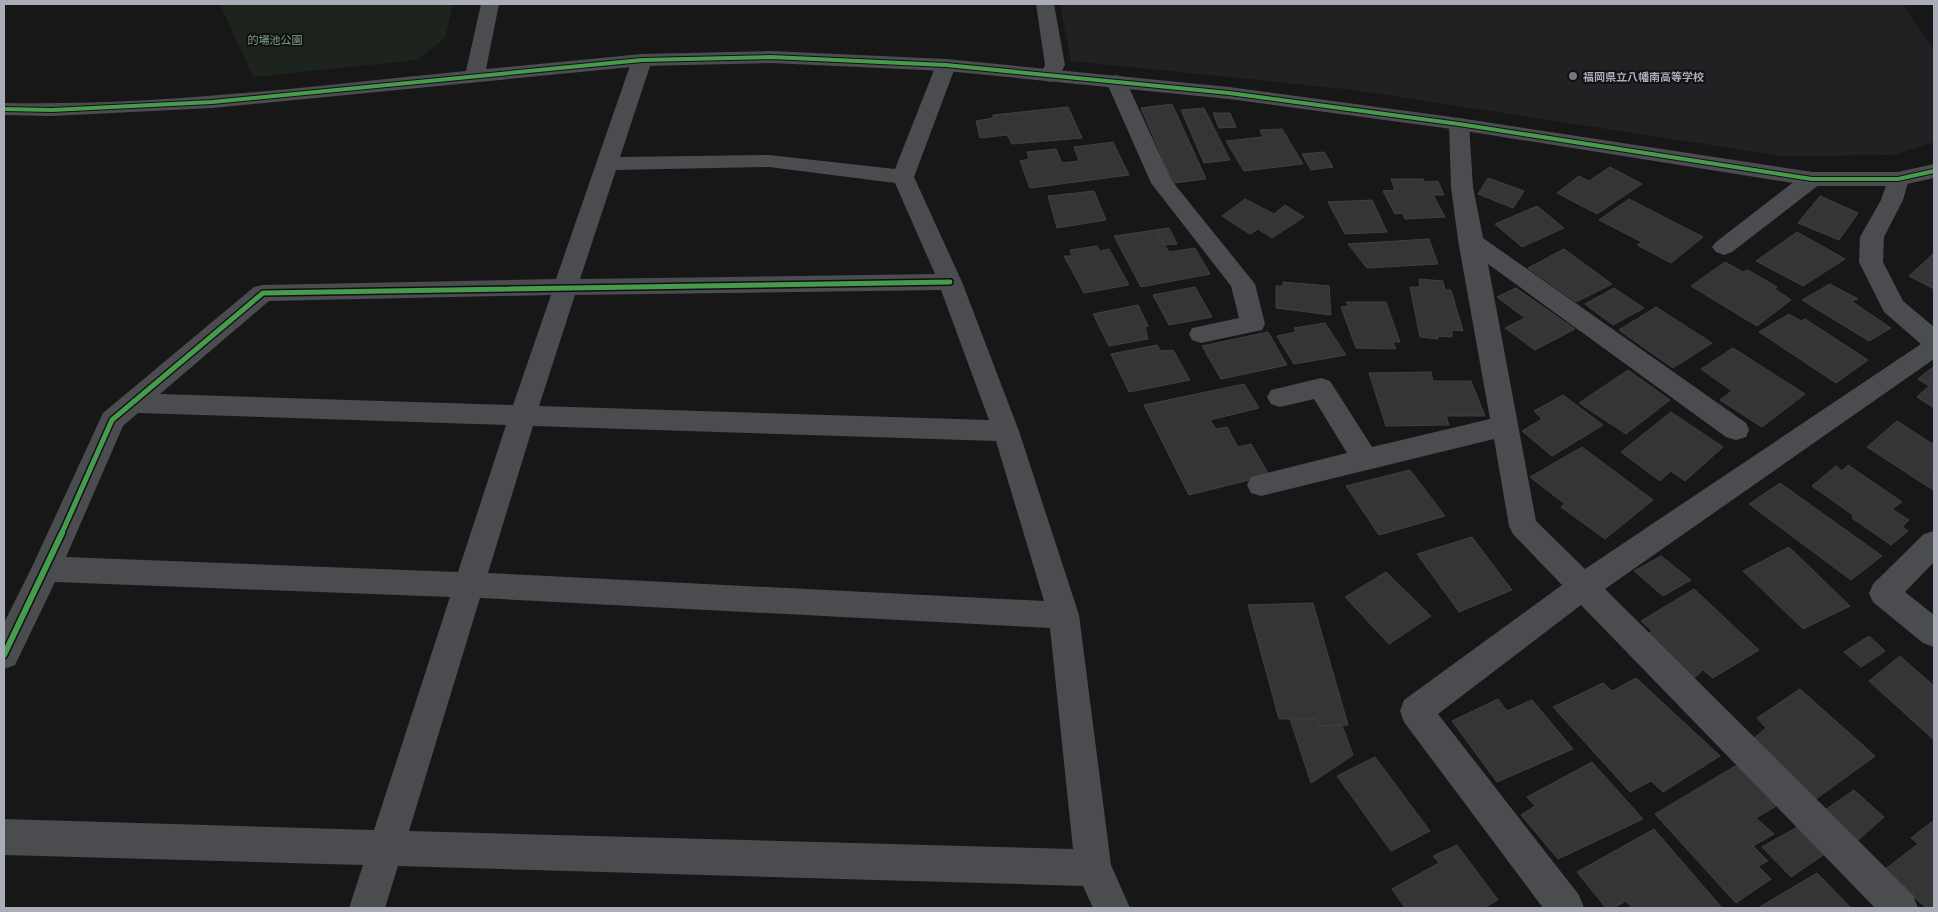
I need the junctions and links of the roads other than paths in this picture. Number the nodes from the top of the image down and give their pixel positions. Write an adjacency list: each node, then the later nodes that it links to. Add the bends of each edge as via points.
1 (490, 4): 5 (street)
2 (1045, 4): 6 (street, via 1054,65)
3 (642, 60): 4 (street, via 772,57); 5 (street); 10 (street)
4 (946, 65): 6 (street); 12 (street)
5 (475, 76): 8 (street, via 212,102 52,110)
6 (1050, 76): 7 (street)
7 (1116, 81): 9 (street); 19 (street, via 1162,183 1243,284 1253,324)
8 (4, 109)
9 (1458, 124): 13 (street); 15 (street, via 1462,187)
10 (608, 164): 12 (street, via 769,161); 18 (street)
11 (1934, 171): 14 (street)
12 (903, 177): 17 (street)
13 (1812, 179): 14 (street); 16 (street)
14 (1898, 179): 20 (street, via 1892,200 1872,237 1870,262 1894,306)
15 (1470, 240): 25 (street); 26 (street)
16 (1724, 247)
17 (950, 282): 18 (street); 27 (street)
18 (566, 287): 23 (street, via 262,293); 24 (street)
19 (1201, 334)
20 (1934, 341)
21 (1934, 347): 33 (street)
22 (1280, 397): 28 (street, via 1321,388)
23 (134, 403): 24 (street); 31 (street, via 112,420)
24 (522, 414): 27 (street); 32 (street)
25 (1505, 426): 28 (street); 33 (street, via 1523,526)
26 (1736, 430)
27 (1006, 431): 34 (street)
28 (1365, 459): 29 (street)
29 (1261, 485)
30 (1934, 543): 35 (street, via 1884,593)
31 (46, 569): 32 (street); 36 (street)
32 (470, 585): 34 (street); 38 (street)
33 (1583, 587): 42 (street, via 1416,711); 43 (street)
34 (1064, 614): 39 (street)
35 (1934, 633)
36 (4, 655)
37 (4, 837): 38 (street)
38 (387, 847): 39 (street); 40 (street)
39 (1093, 868): 41 (street)
40 (367, 908)
41 (1112, 908)
42 (1566, 908)
43 (1900, 908)

